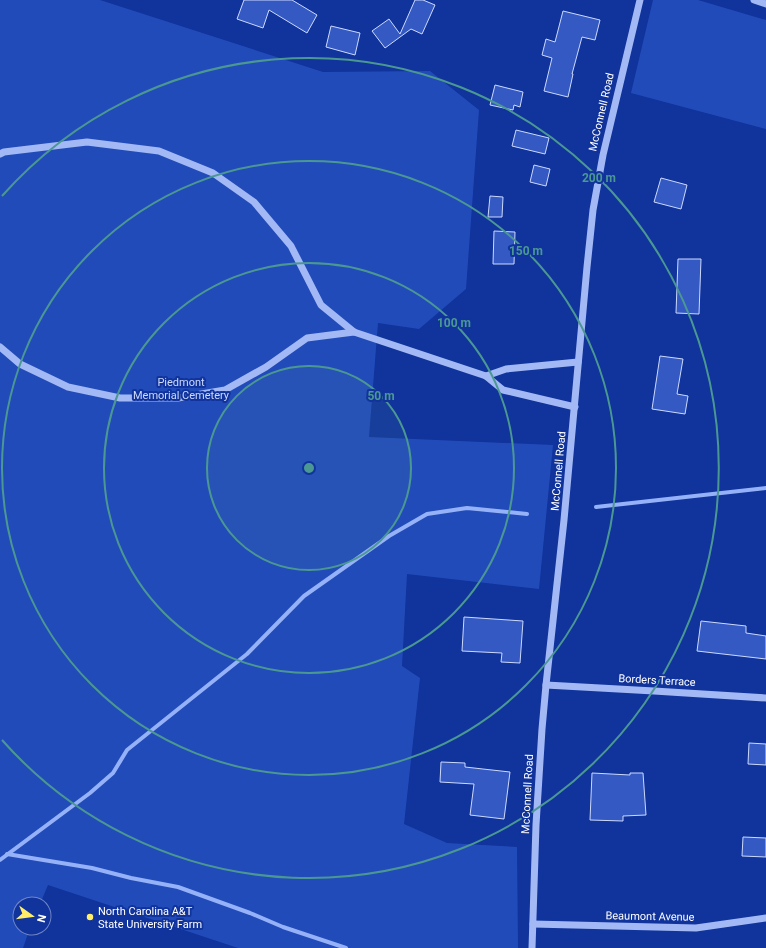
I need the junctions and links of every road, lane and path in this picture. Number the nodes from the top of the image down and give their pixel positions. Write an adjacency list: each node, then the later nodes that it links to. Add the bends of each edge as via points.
1 (640, 0): 7 (street, McConnell Road, via 603,155 593,210)
2 (754, 0): 3 (street)
3 (766, 4)
4 (0, 154): 5 (street, via 88,142 159,151 213,173 254,202 291,246 321,305)
5 (354, 332): 6 (street, via 307,338 266,367 225,390 178,398 120,398 68,387 20,364); 8 (street)
6 (0, 347)
7 (578, 362): 8 (street, via 506,369); 9 (street, McConnell Road)
8 (486, 376): 9 (street, via 503,390)
9 (574, 407): 10 (street, McConnell Road)
10 (546, 685): 11 (street, Borders Terrace); 13 (street, McConnell Road, via 536,825)
11 (766, 698)
12 (766, 918): 13 (street, Beaumont Avenue, via 696,928)
13 (533, 924): 14 (street, McConnell Road)
14 (532, 948)

